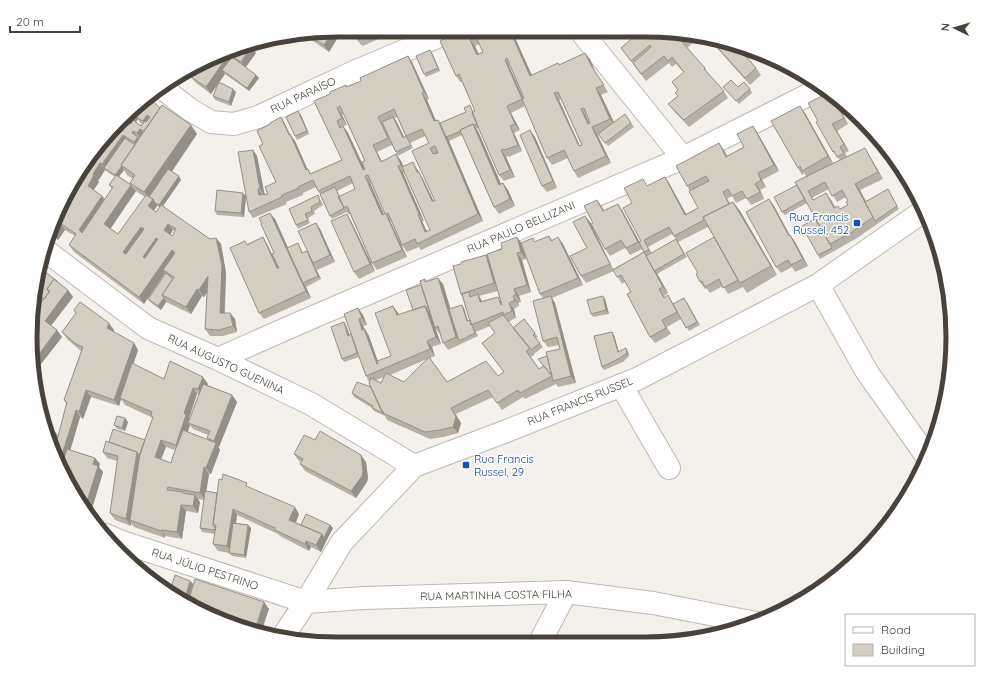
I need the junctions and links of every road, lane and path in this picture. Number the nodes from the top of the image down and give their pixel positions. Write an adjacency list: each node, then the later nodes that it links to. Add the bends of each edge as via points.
1 (437, 37): 3 (street, RUA PARAÍSO, via 258,117 234,124 211,122)
2 (585, 37): 5 (street)
3 (166, 91)
4 (817, 91): 5 (street, RUA PAULO BELLIZANI)
5 (683, 158): 9 (street, RUA PAULO BELLIZANI)
6 (919, 214): 8 (street, RUA FRANCIS RUSSEL)
7 (49, 253): 9 (street, RUA AUGUSTO GUENINA, via 148,328)
8 (818, 285): 10 (street, RUA FRANCIS RUSSEL); 11 (street, via 867,372)
9 (218, 359): 12 (street, RUA AUGUSTO GUENINA, via 311,404)
10 (621, 385): 12 (street, RUA FRANCIS RUSSEL); 13 (street)
11 (923, 451)
12 (414, 466): 16 (street, RUA FRANCIS RUSSEL, via 342,542)
13 (669, 468)
14 (115, 539): 16 (street, RUA JÚLIO PESTRINO)
15 (566, 592): 16 (street, RUA MARTINHA COSTA FILHA); 17 (street, RUA MARTINHA COSTA FILHA, via 653,603); 19 (street)
16 (306, 602): 18 (street, RUA FRANCIS RUSSEL)
17 (743, 621)
18 (286, 632)
19 (543, 637)

